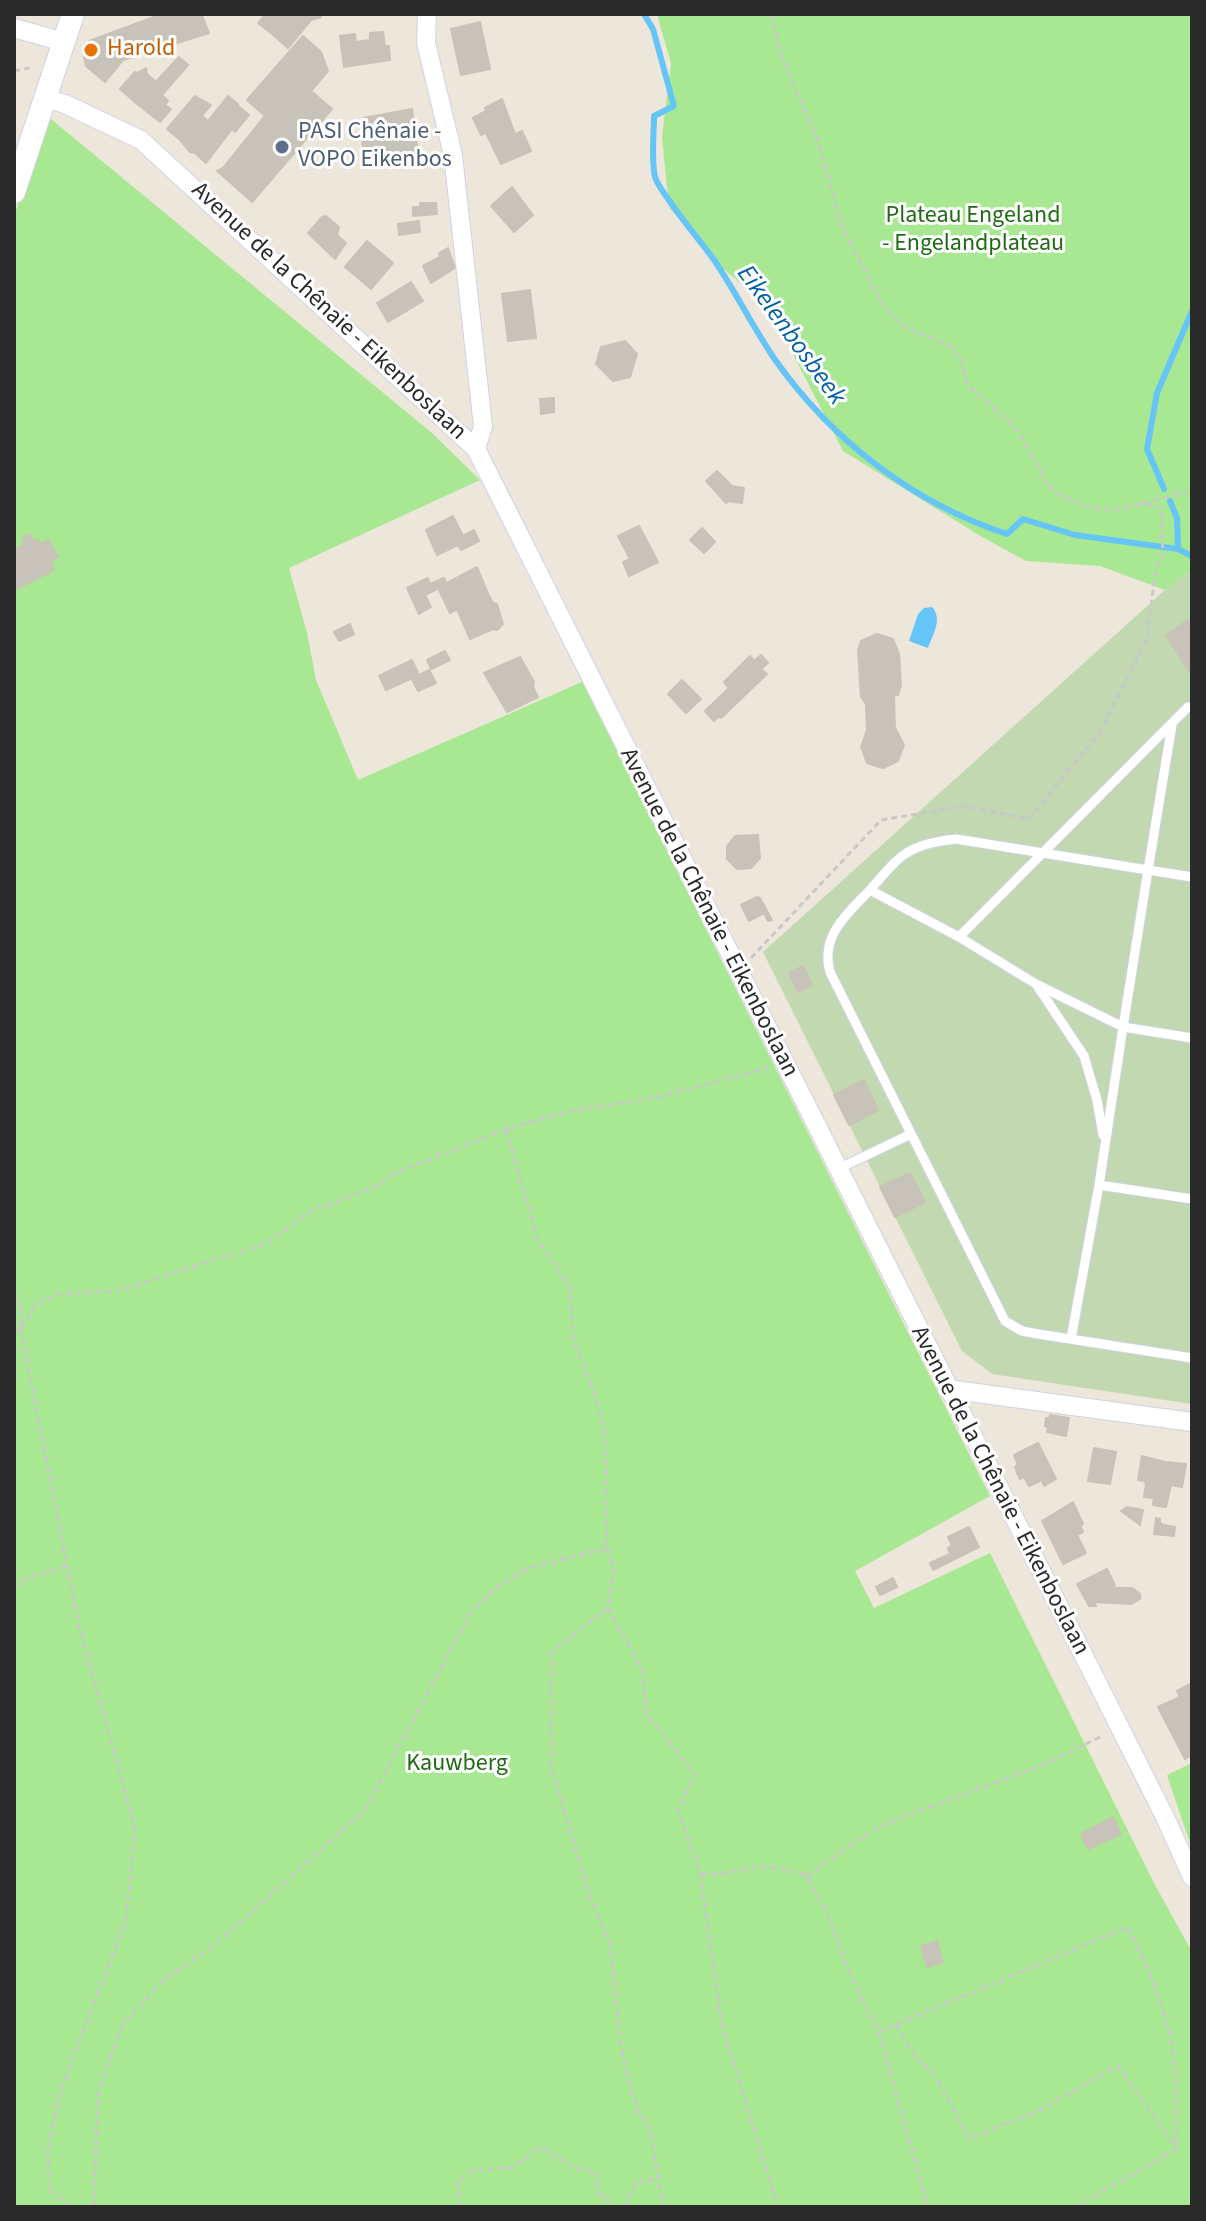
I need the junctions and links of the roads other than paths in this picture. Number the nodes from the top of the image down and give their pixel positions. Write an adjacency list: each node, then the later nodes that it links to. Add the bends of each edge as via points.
1 (73, 14): 4 (street)
2 (427, 14): 7 (street, via 426,43 453,155 483,426)
3 (21, 24): 4 (street)
4 (64, 42): 5 (street)
5 (45, 98): 6 (street); 7 (street, Avenue de la Chênaie - Eikenboslaan, via 141,140)
6 (14, 192)
7 (476, 449): 20 (street, Avenue de la Chênaie - Eikenboslaan)
8 (1191, 705): 9 (lane)
9 (1172, 725): 10 (lane); 11 (lane)
10 (1043, 852): 11 (lane); 13 (lane, via 956,839 929,842 908,850); 14 (lane)
11 (1148, 870): 12 (lane); 16 (lane)
12 (1192, 877)
13 (870, 890): 14 (lane); 18 (lane, via 833,932 827,960)
14 (959, 937): 15 (lane)
15 (1036, 984): 16 (lane); 19 (lane, via 1084,1056)
16 (1123, 1027): 17 (lane); 19 (lane)
17 (1192, 1038)
18 (911, 1134): 20 (lane); 23 (lane, via 1005,1321 1022,1331)
19 (1105, 1147): 21 (lane)
20 (836, 1170): 25 (street, Avenue de la Chênaie - Eikenboslaan)
21 (1099, 1185): 22 (lane); 23 (lane)
22 (1192, 1199)
23 (1071, 1339): 24 (lane)
24 (1192, 1358)
25 (947, 1389): 26 (street); 27 (street, Avenue de la Chênaie - Eikenboslaan)
26 (1192, 1422)
27 (1192, 1877)

